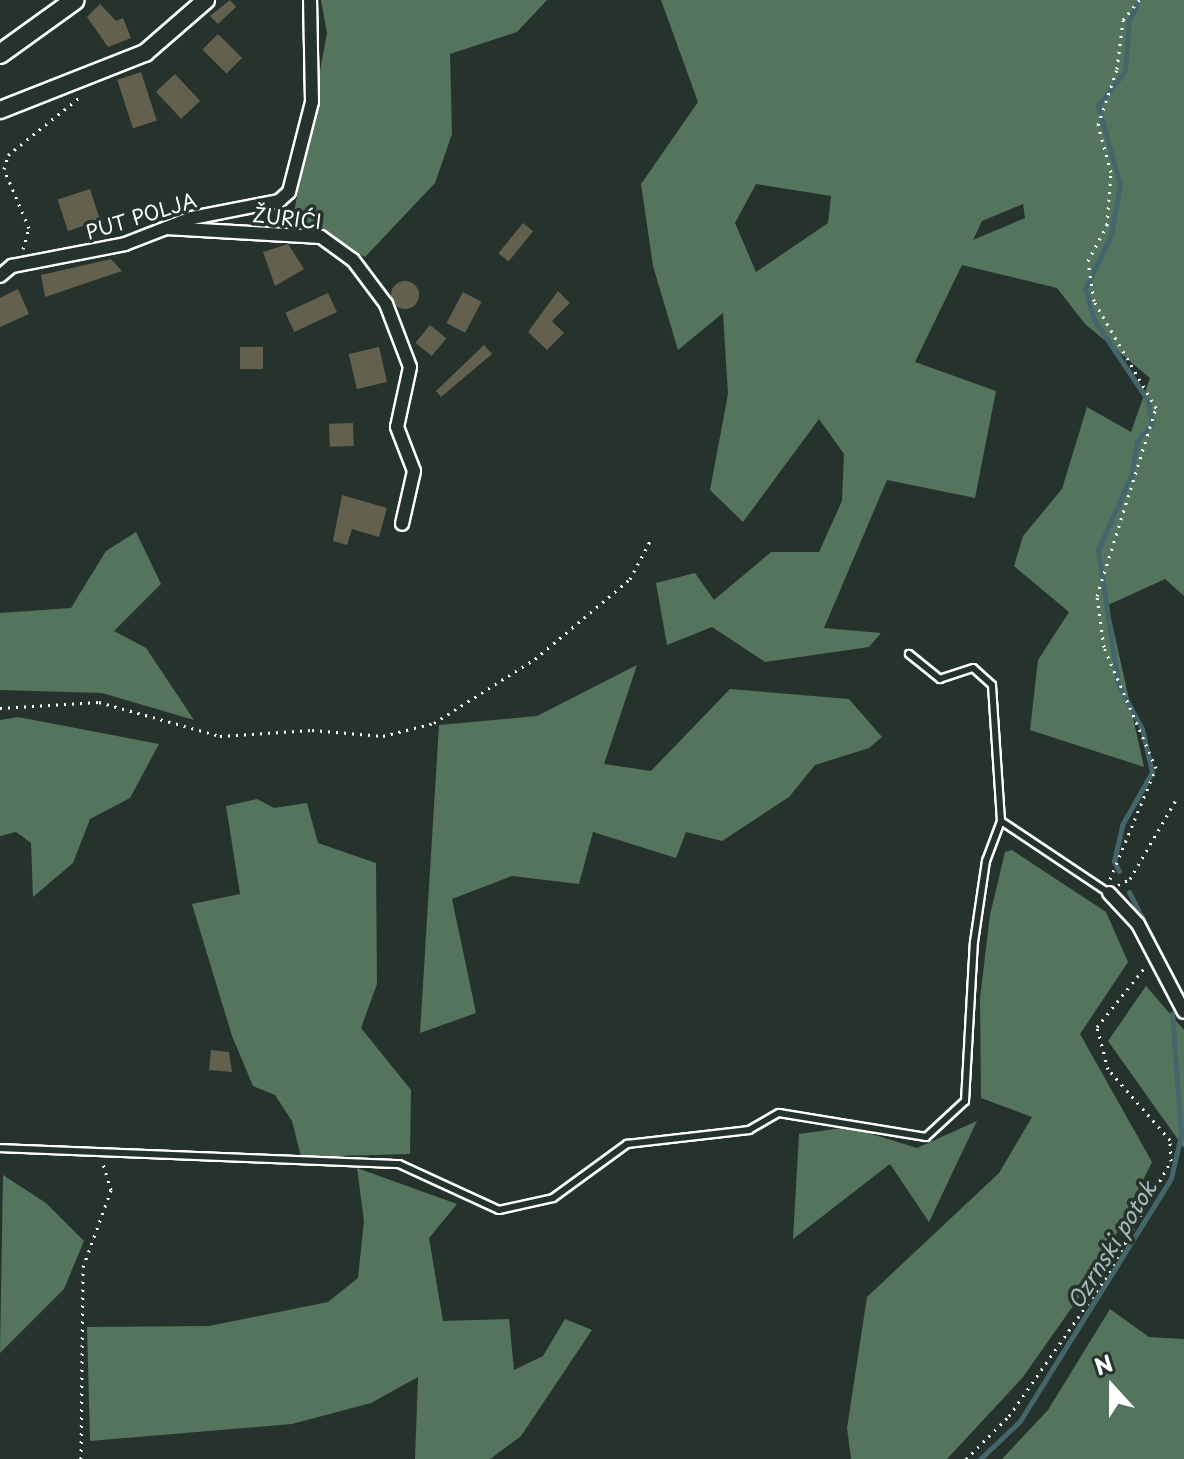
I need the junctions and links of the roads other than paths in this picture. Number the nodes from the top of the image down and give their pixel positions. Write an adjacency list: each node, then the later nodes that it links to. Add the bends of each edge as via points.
1 (75, 0): 4 (main road)
2 (206, 0): 5 (street, via 145,53 91,79)
3 (310, 0): 6 (street, PUT POLJA, via 312,102 289,192 279,201)
4 (0, 54)
5 (0, 110)
6 (166, 228): 7 (street, PUT POLJA, via 12,266); 8 (street, ŽURIĆI, via 321,237 353,260 386,304 410,367 397,427 414,471)
7 (0, 276)
8 (402, 524)
9 (909, 654): 10 (lane, via 940,679 973,668 992,685)
10 (1001, 821): 11 (lane); 13 (lane, via 986,861 974,942 965,1101 926,1137 779,1113 749,1130 627,1144 553,1198 499,1210 399,1164)
11 (1107, 891): 12 (street, via 1154,954)
12 (1184, 1012)
13 (0, 1148)

